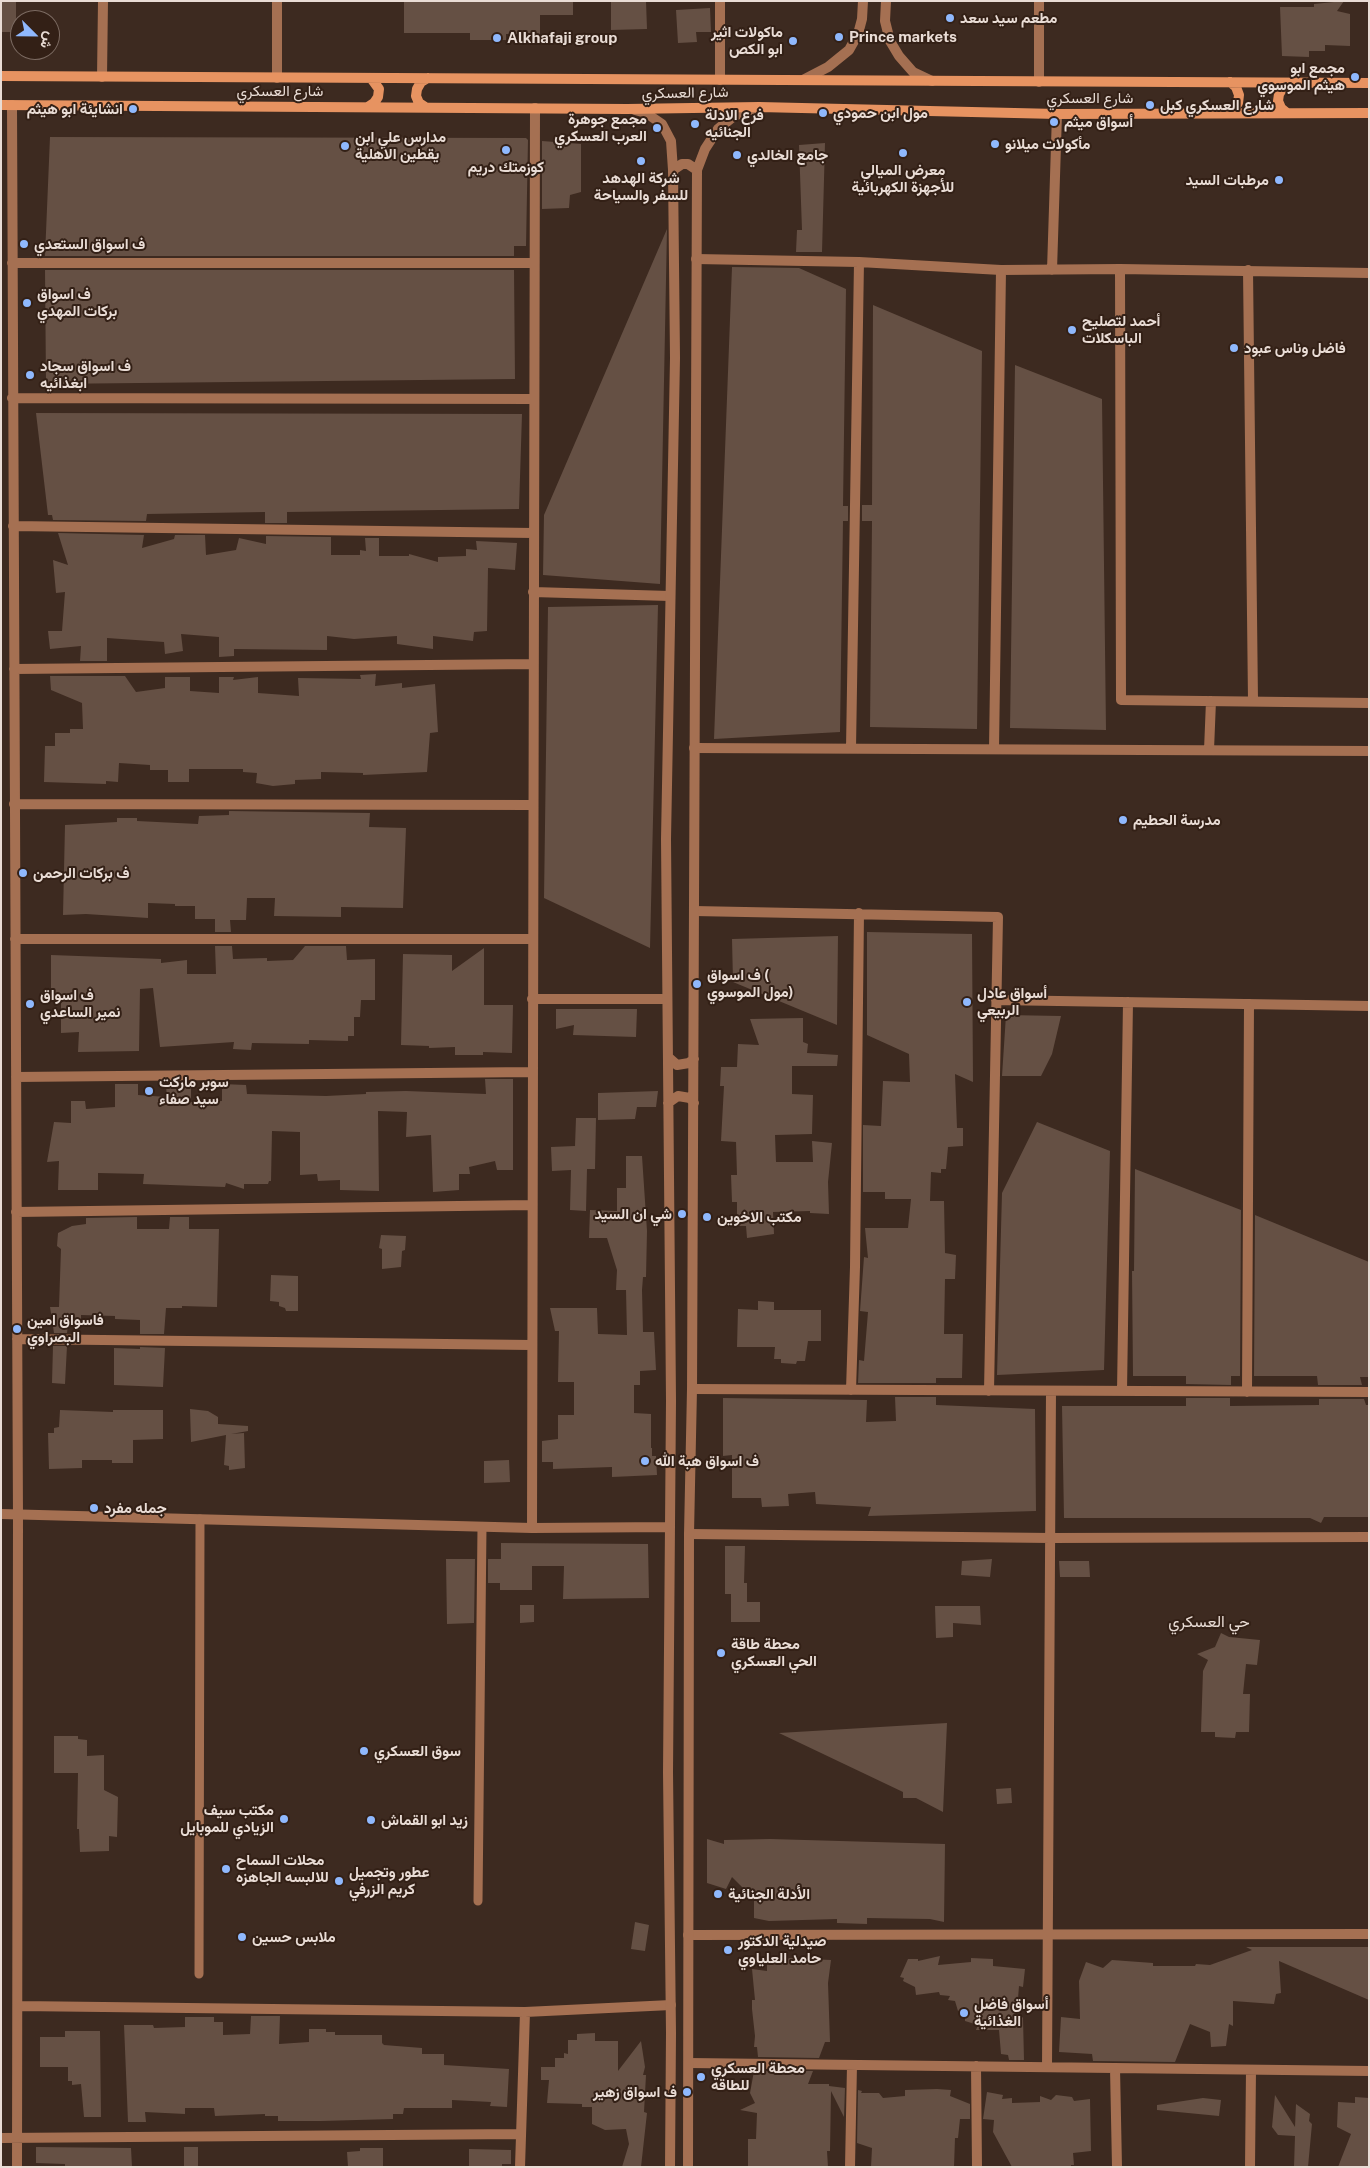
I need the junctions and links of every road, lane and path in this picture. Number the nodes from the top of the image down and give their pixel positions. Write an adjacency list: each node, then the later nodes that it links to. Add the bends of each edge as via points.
1 (103, 1): 8 (street)
2 (277, 1): 9 (street)
3 (720, 1): 12 (street)
4 (863, 1): 13 (street, via 862,19 850,50)
5 (886, 1): 14 (street, via 885,21 890,41 913,72)
6 (1039, 1): 15 (street)
7 (1, 76): 8 (main road, شارع العسكري)
8 (102, 77): 9 (main road, شارع العسكري)
9 (277, 78): 10 (main road, شارع العسكري)
10 (371, 78): 11 (main road, شارع العسكري); 21 (main road, via 379,89 378,97)
11 (428, 78): 12 (main road, شارع العسكري); 22 (main road, via 421,82 416,96)
12 (720, 80): 13 (main road, شارع العسكري)
13 (803, 80): 14 (main road, شارع العسكري)
14 (932, 81): 15 (main road, شارع العسكري)
15 (1038, 82): 16 (main road, شارع العسكري)
16 (1230, 82): 17 (main road, شارع العسكري); 26 (main road, via 1236,87 1238,103)
17 (1294, 83): 18 (main road, شارع العسكري); 27 (main road, via 1284,86 1279,94 1281,108)
18 (1369, 83)
19 (1, 105): 20 (main road, شارع العسكري)
20 (12, 105): 21 (main road, شارع العسكري); 34 (street)
21 (368, 107): 22 (main road, شارع العسكري)
22 (425, 107): 24 (main road, شارع العسكري)
23 (759, 107): 25 (main road, شارع العسكري); 29 (main road, شارع العسكري); 31 (street, via 734,116 718,129)
24 (535, 108): 25 (main road, شارع العسكري); 35 (street)
25 (627, 109): 30 (street, via 646,113 662,124 671,140)
26 (1225, 112): 27 (main road, شارع العسكري); 29 (main road, شارع العسكري)
27 (1287, 112): 28 (main road, شارع العسكري)
28 (1369, 113)
29 (1057, 114): 38 (street)
30 (673, 170): 31 (street, via 688,164); 46 (street, via 675,358)
31 (697, 170): 32 (street)
32 (696, 259): 33 (street); 52 (street)
33 (859, 262): 37 (street); 53 (street)
34 (12, 263): 35 (street); 41 (street)
35 (534, 263): 42 (street)
36 (1120, 269): 38 (street); 39 (street); 49 (street, via 1121,700)
37 (1001, 270): 38 (street); 54 (street)
38 (1052, 270)
39 (1248, 270): 40 (street); 50 (street)
40 (1369, 273)
41 (12, 398): 42 (street); 43 (street)
42 (534, 399): 44 (street)
43 (13, 526): 44 (street); 48 (street)
44 (533, 533): 45 (street)
45 (533, 592): 46 (street); 47 (street)
46 (670, 596): 64 (street)
47 (533, 664): 48 (street); 58 (street)
48 (14, 669): 57 (street)
49 (1211, 701): 50 (street); 55 (street)
50 (1252, 701): 51 (street)
51 (1369, 703)
52 (694, 748): 53 (street); 59 (street)
53 (851, 748): 54 (street)
54 (994, 749): 55 (street)
55 (1209, 750): 56 (street)
56 (1369, 751)
57 (14, 804): 58 (street); 61 (street)
58 (533, 805): 62 (street)
59 (694, 911): 60 (street); 70 (street)
60 (859, 913): 65 (street, via 998,917); 80 (street)
61 (15, 939): 62 (street); 72 (street)
62 (532, 939): 63 (street)
63 (532, 999): 64 (street); 71 (street)
64 (667, 999): 69 (street)
65 (996, 1000): 66 (street); 81 (street)
66 (1128, 1002): 67 (street); 83 (street)
67 (1249, 1004): 68 (street); 84 (street)
68 (1369, 1006)
69 (668, 1057): 70 (street, via 677,1065); 73 (street)
70 (694, 1059): 74 (street)
71 (532, 1072): 72 (street); 75 (street)
72 (16, 1077): 76 (street)
73 (668, 1103): 74 (street, via 678,1096 690,1098); 90 (street)
74 (694, 1103): 79 (street)
75 (532, 1205): 76 (street); 78 (street)
76 (16, 1212): 77 (street)
77 (17, 1338): 78 (street); 87 (street)
78 (532, 1345): 91 (street)
79 (692, 1389): 80 (street); 92 (street)
80 (851, 1390): 81 (street)
81 (989, 1391): 82 (street)
82 (1051, 1391): 83 (street); 93 (street)
83 (1122, 1391): 84 (street)
84 (1247, 1392): 85 (street)
85 (1369, 1392)
86 (1, 1514): 87 (street)
87 (18, 1514): 88 (street); 101 (street)
88 (200, 1519): 89 (street); 99 (lane)
89 (482, 1526): 91 (street); 95 (lane)
90 (670, 1527): 91 (street); 100 (street, via 668,1772)
91 (532, 1528)
92 (689, 1534): 93 (street); 97 (street)
93 (1051, 1538): 94 (street); 98 (street)
94 (1369, 1538)
95 (478, 1901)
96 (1369, 1934): 98 (street)
97 (688, 1935): 98 (street); 103 (street)
98 (1048, 1935): 106 (street)
99 (199, 1974)
100 (671, 2005): 102 (street); 115 (street)
101 (19, 2006): 102 (street); 112 (street)
102 (525, 2012): 110 (street)
103 (689, 2063): 104 (street); 116 (street)
104 (852, 2065): 105 (street); 117 (street)
105 (976, 2066): 106 (street); 118 (street)
106 (1047, 2067): 107 (street)
107 (1115, 2068): 108 (street); 119 (street)
108 (1250, 2070): 109 (street); 120 (street)
109 (1369, 2071)
110 (520, 2134): 112 (street); 114 (street)
111 (1, 2138): 112 (street)
112 (18, 2139): 113 (street)
113 (18, 2167)
114 (520, 2167)
115 (670, 2167)
116 (688, 2167)
117 (850, 2167)
118 (977, 2167)
119 (1117, 2167)
120 (1250, 2167)

